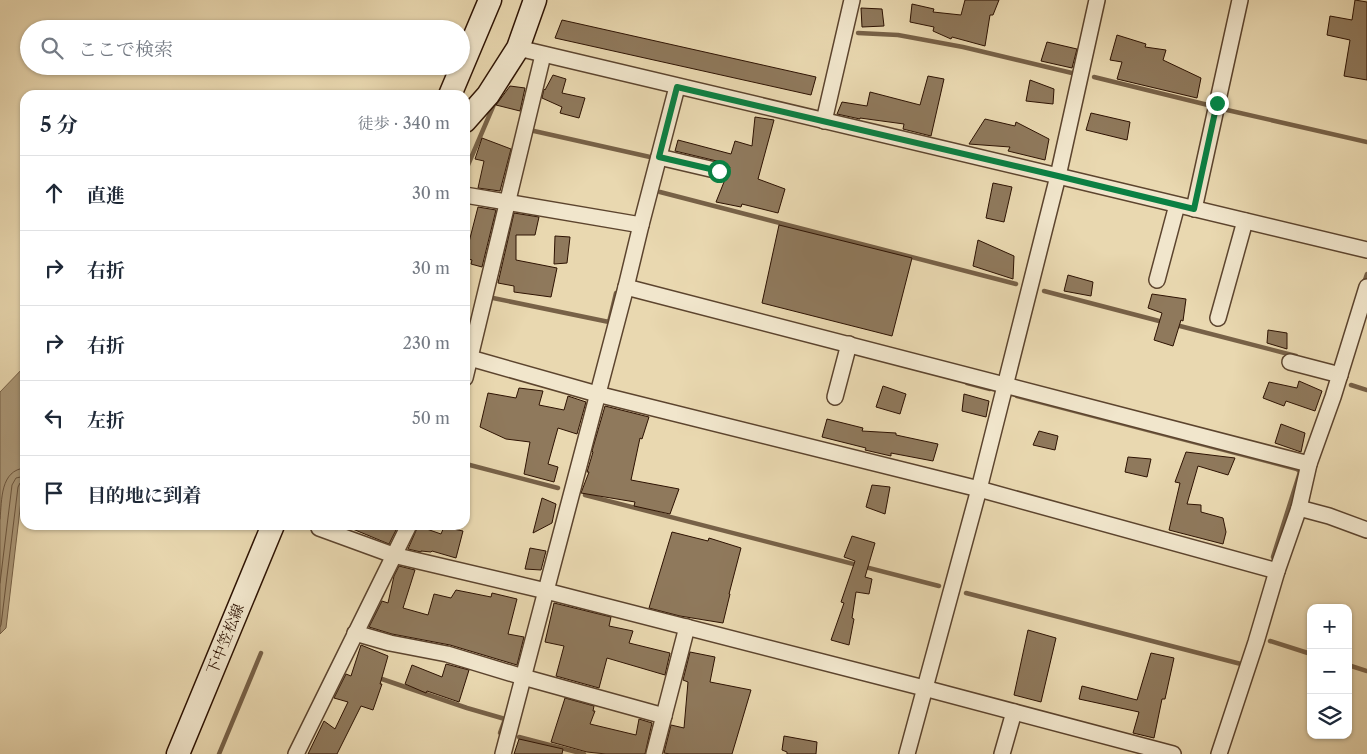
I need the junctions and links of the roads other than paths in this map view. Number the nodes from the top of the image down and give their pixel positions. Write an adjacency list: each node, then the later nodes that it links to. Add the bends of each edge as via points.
1 (490, 0): 6 (main road)
2 (535, 0): 7 (main road)
3 (852, 0): 13 (street)
4 (1097, 0): 16 (street)
5 (1240, 0): 20 (street)
6 (470, 48)
7 (518, 48): 8 (street); 12 (main road, via 488,95)
8 (543, 55): 10 (street); 18 (street)
9 (458, 75): 11 (main road)
10 (677, 87): 13 (street); 14 (street)
11 (452, 90)
12 (470, 115)
13 (824, 121): 16 (street)
14 (659, 157): 15 (street); 22 (street)
15 (719, 171)
16 (1058, 176): 19 (street); 32 (street)
17 (470, 197): 18 (street)
18 (508, 202): 22 (street); 29 (street)
19 (1177, 205): 20 (street); 24 (street)
20 (1194, 209): 21 (street)
21 (1245, 221): 23 (street); 27 (street)
22 (641, 225): 25 (street)
23 (1367, 250)
24 (1157, 280)
25 (626, 287): 28 (street); 33 (street)
26 (1367, 288): 31 (street)
27 (1218, 318)
28 (849, 344): 32 (street); 34 (street)
29 (470, 358): 33 (street)
30 (1290, 362): 31 (street)
31 (1340, 375): 35 (street)
32 (1005, 385): 35 (street); 36 (street)
33 (597, 394): 36 (street); 44 (street)
34 (835, 397)
35 (1309, 464): 37 (street)
36 (979, 489): 43 (street); 48 (street)
37 (1299, 508): 41 (street); 43 (street)
38 (271, 530): 51 (main road, 下中笠松線)
39 (325, 530): 42 (street)
40 (406, 530): 42 (street)
41 (1367, 530)
42 (394, 555): 44 (street); 46 (street)
43 (1277, 571): 58 (street)
44 (546, 591): 45 (street); 47 (street)
45 (687, 627): 48 (street); 50 (street)
46 (356, 633): 47 (street, via 447,654); 52 (street)
47 (523, 677): 50 (street); 53 (street)
48 (924, 688): 49 (street); 55 (street)
49 (1014, 712): 56 (street); 57 (street)
50 (664, 716): 54 (street)
51 (178, 754)
52 (296, 754)
53 (503, 754)
54 (654, 754)
55 (907, 754)
56 (1002, 754)
57 (1173, 754)
58 (1219, 754)

